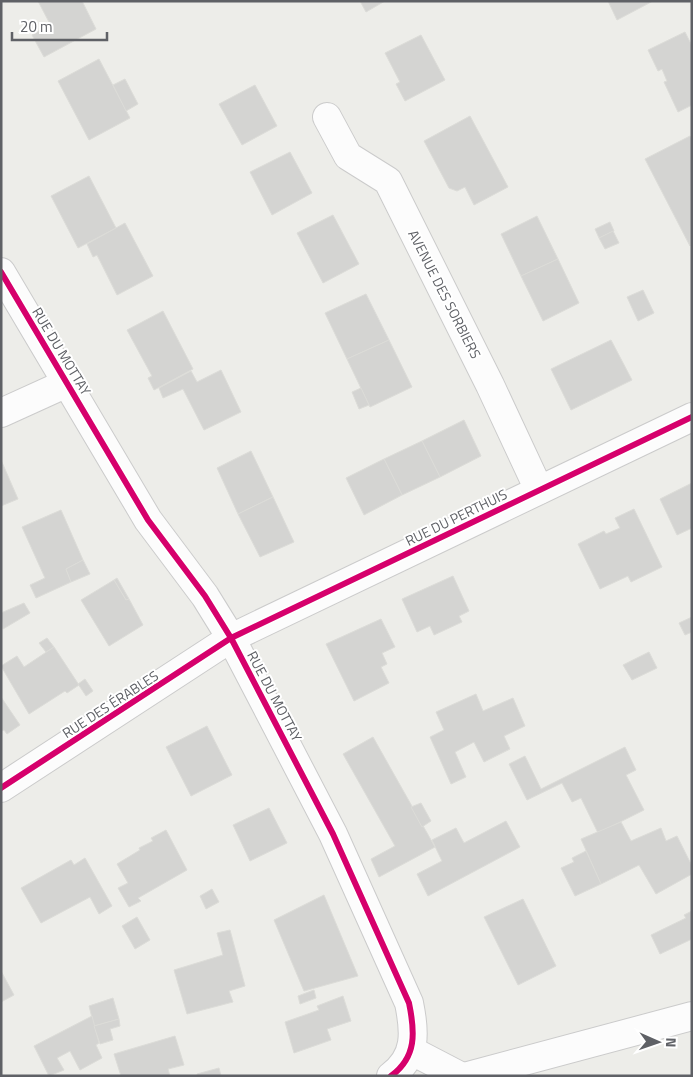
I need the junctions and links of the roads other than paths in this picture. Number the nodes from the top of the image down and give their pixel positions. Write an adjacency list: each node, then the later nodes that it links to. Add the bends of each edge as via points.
1 (327, 117): 6 (street, AVENUE DES SORBIERS, via 348,156 388,181)
2 (1, 272): 3 (street, RUE DU MOTTAY)
3 (67, 384): 4 (street); 7 (street, RUE DU MOTTAY, via 148,520 205,596)
4 (1, 413)
5 (692, 417): 6 (street, RUE DU PERTHUIS)
6 (539, 490): 7 (street, RUE DU PERTHUIS)
7 (231, 638): 8 (street, RUE DES ÉRABLES); 10 (street, RUE DU MOTTAY, via 333,834 409,1003 414,1029)
8 (1, 788)
9 (692, 1016): 13 (street)
10 (412, 1051): 11 (street); 12 (street)
11 (391, 1076)
12 (460, 1076)
13 (468, 1076)

